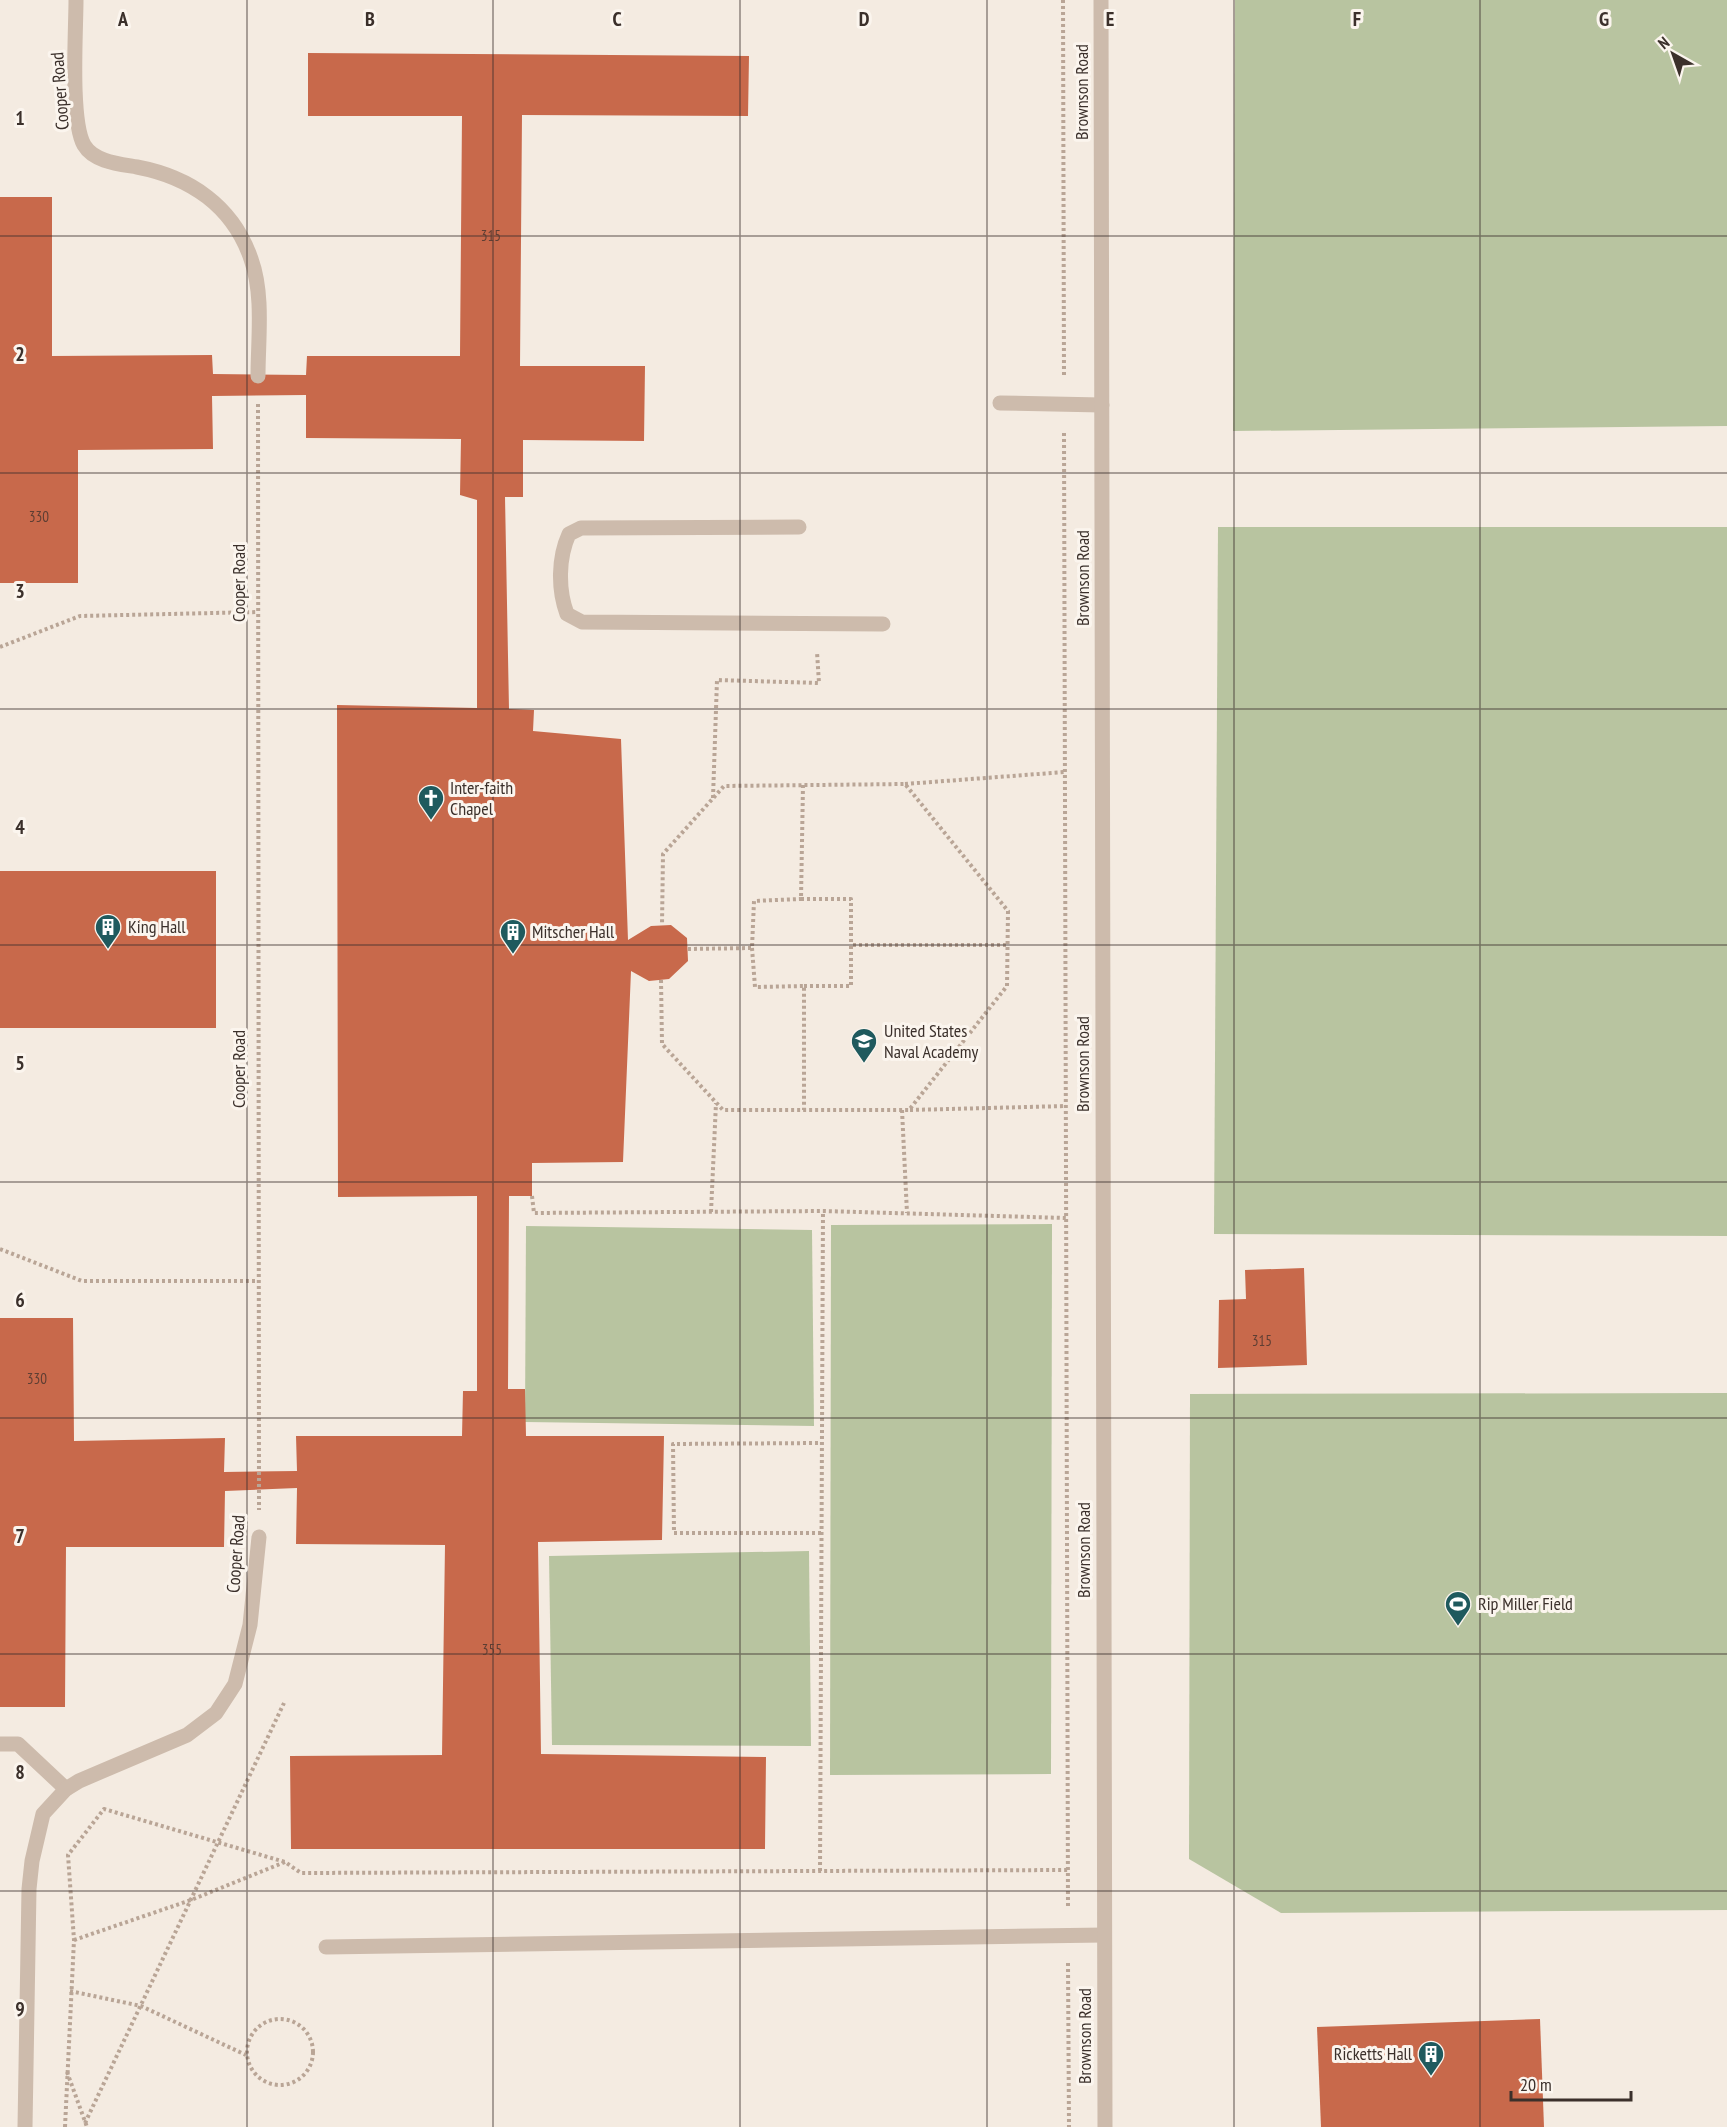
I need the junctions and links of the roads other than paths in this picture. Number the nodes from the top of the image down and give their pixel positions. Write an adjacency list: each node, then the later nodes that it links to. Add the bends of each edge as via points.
1 (76, 0): 3 (street, Cooper Road, via 77,116 84,145 106,161 183,179 212,201 237,229 251,260 259,306)
2 (1101, 0): 5 (street, Brownson Road)
3 (258, 376)
4 (1000, 403): 5 (street)
5 (1102, 405): 11 (street, Brownson Road)
6 (799, 527): 7 (street, via 581,528 569,534 562,550 562,600 567,614 582,621)
7 (883, 624)
8 (259, 1537): 10 (street, Cooper Road, via 250,1625 235,1684 216,1713 187,1735)
9 (0, 1744): 10 (street, via 18,1744)
10 (66, 1789): 13 (street, Cooper Road, via 43,1814 36,1834 29,1889)
11 (1104, 1935): 12 (street); 14 (street, Brownson Road)
12 (326, 1947)
13 (25, 2127)
14 (1105, 2127)

